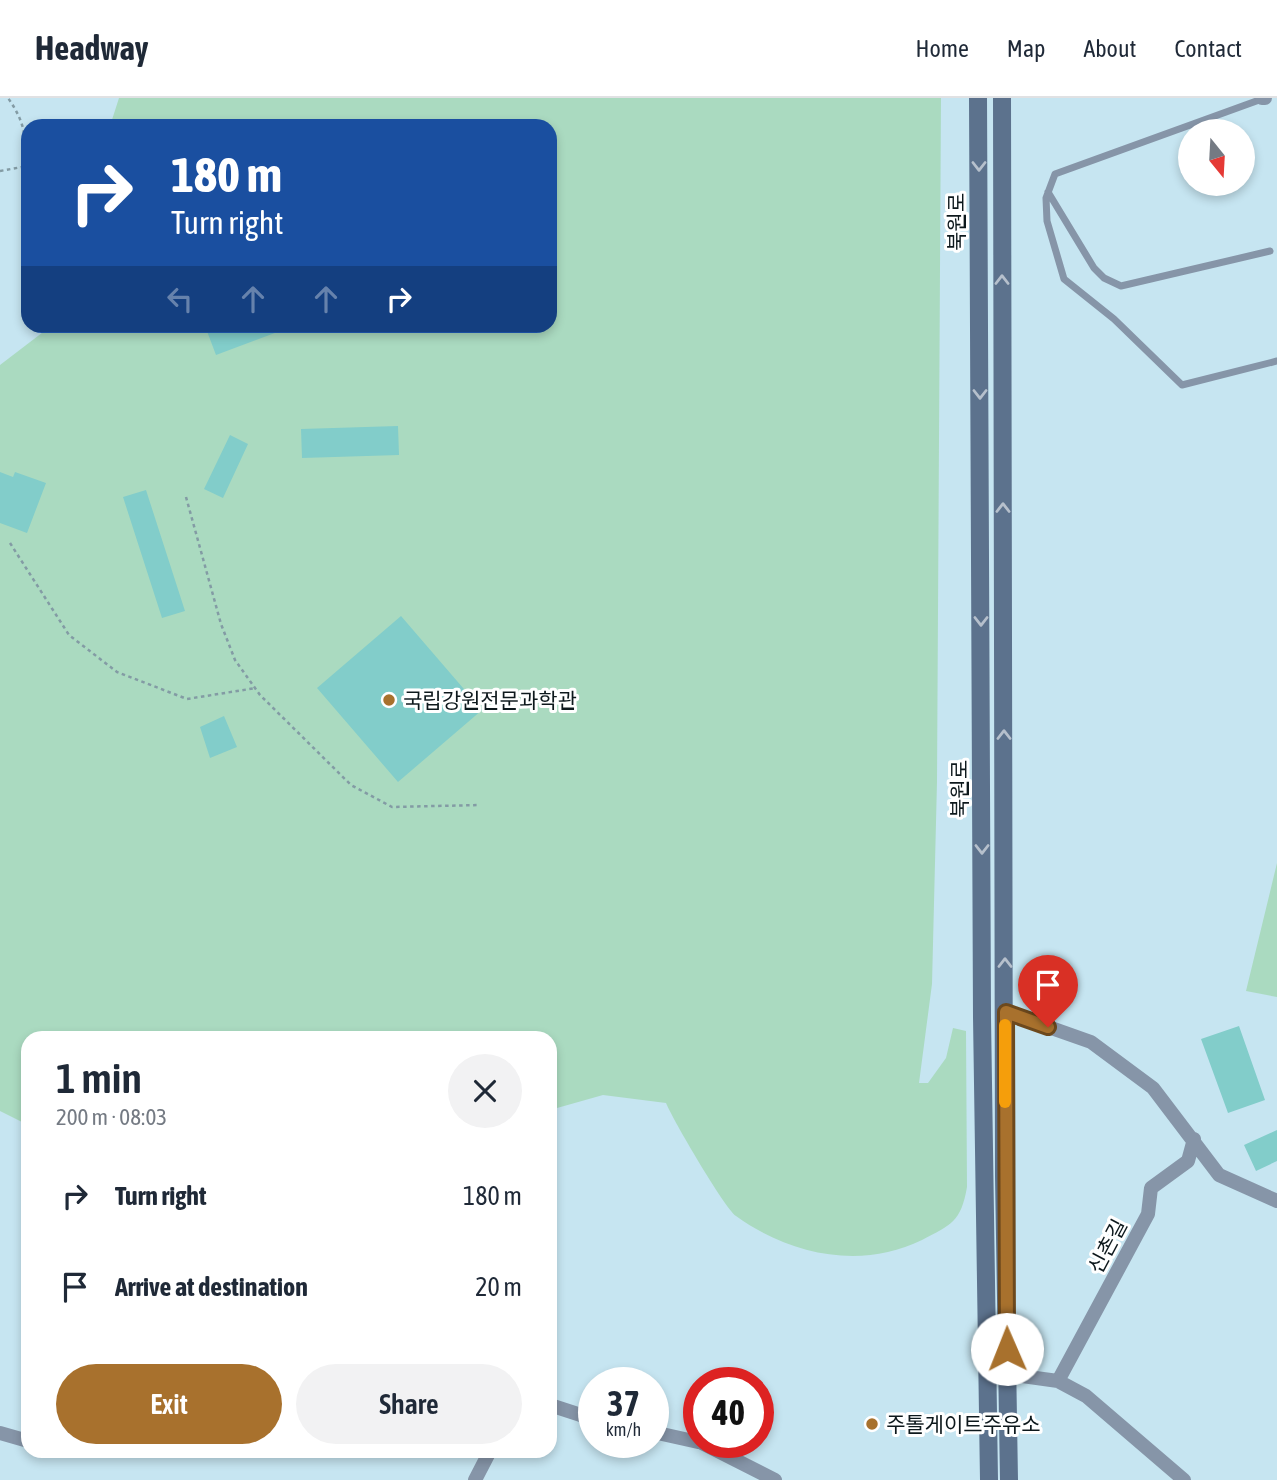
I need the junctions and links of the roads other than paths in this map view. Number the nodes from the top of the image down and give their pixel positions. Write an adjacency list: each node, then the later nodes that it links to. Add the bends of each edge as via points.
1 (978, 98): 10 (street, 북원로, one-way to 10, via 982,1017)
2 (1002, 98): 7 (street, 북원로, one-way to 2)
3 (1263, 98): 4 (lane, via 1055,174)
4 (1048, 192): 5 (lane, via 1094,268 1121,286); 6 (lane, via 1047,220 1064,279 1114,319 1182,385)
5 (1270, 251)
6 (1277, 361)
7 (1006, 1012): 8 (street, via 1091,1042 1153,1088); 10 (street, 북원로)
8 (1194, 1139): 9 (street, via 1219,1175); 11 (street, 신촌길, via 1188,1161 1151,1188 1147,1214)
9 (1277, 1201)
10 (998, 1374): 11 (street); 20 (street, 북원로); 21 (street, 북원로)
11 (1058, 1381): 22 (street, via 1086,1396)
12 (557, 1407): 13 (street)
13 (578, 1414)
14 (0, 1433): 15 (street)
15 (21, 1439)
16 (486, 1458): 18 (street)
17 (731, 1458): 19 (street)
18 (475, 1480)
19 (775, 1480)
20 (989, 1480)
21 (1009, 1480)
22 (1184, 1480)

